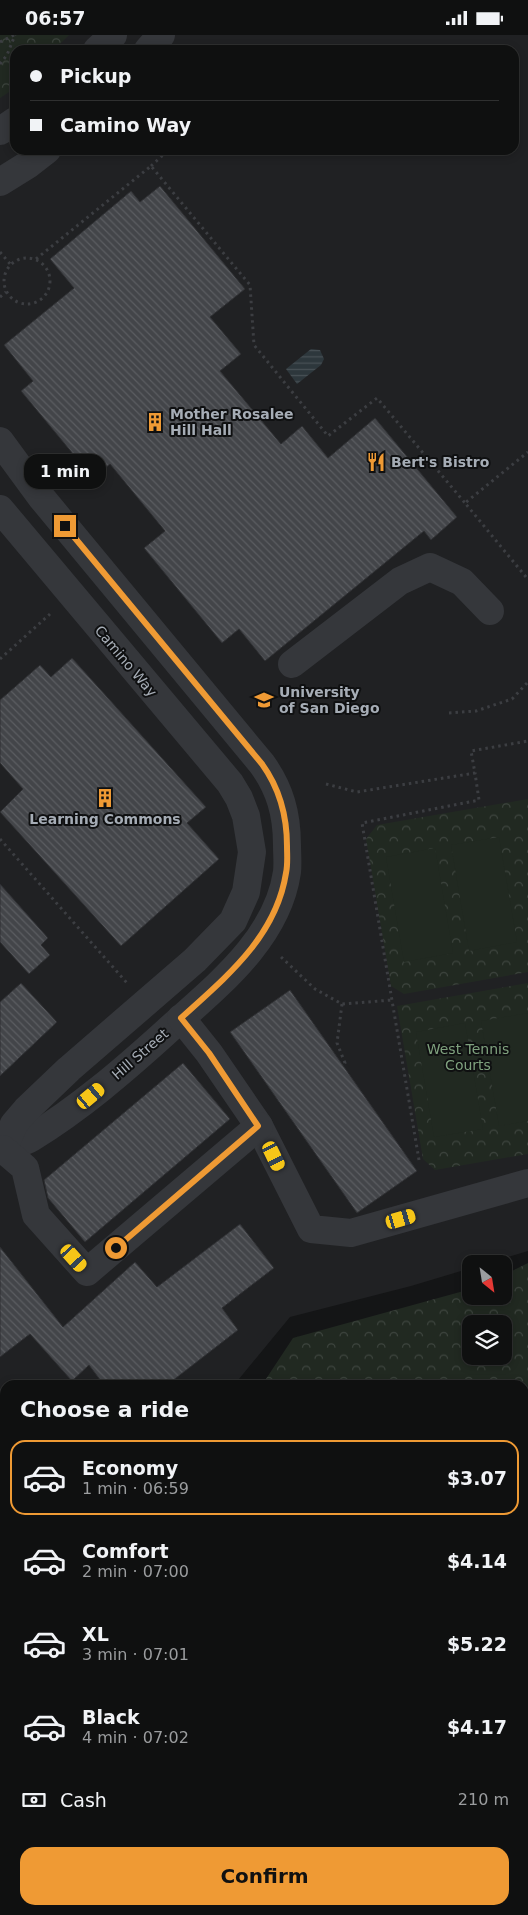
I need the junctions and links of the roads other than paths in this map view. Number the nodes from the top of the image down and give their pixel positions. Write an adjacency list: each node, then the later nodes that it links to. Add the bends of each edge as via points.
1 (113, 35): 3 (street)
2 (161, 35): 4 (street)
3 (102, 45)
4 (152, 45)
5 (41, 155): 6 (street)
6 (0, 182)
7 (0, 441): 11 (street, Hill Street, via 41,497 262,764 280,793 287,834 287,872 264,933 238,966)
8 (0, 509): 13 (street, Camino Way, via 230,783 246,816 252,852 246,892 233,921 196,960 26,1110 14,1124)
9 (490, 611): 10 (street, via 462,583 430,567 400,581)
10 (292, 664)
11 (181, 1018): 12 (street); 13 (street, Hill Street, via 91,1096 30,1139)
12 (258, 1126): 13 (street, via 87,1272 36,1215 25,1168); 14 (street, via 311,1229 351,1233)
13 (2, 1150)
14 (528, 1183)

